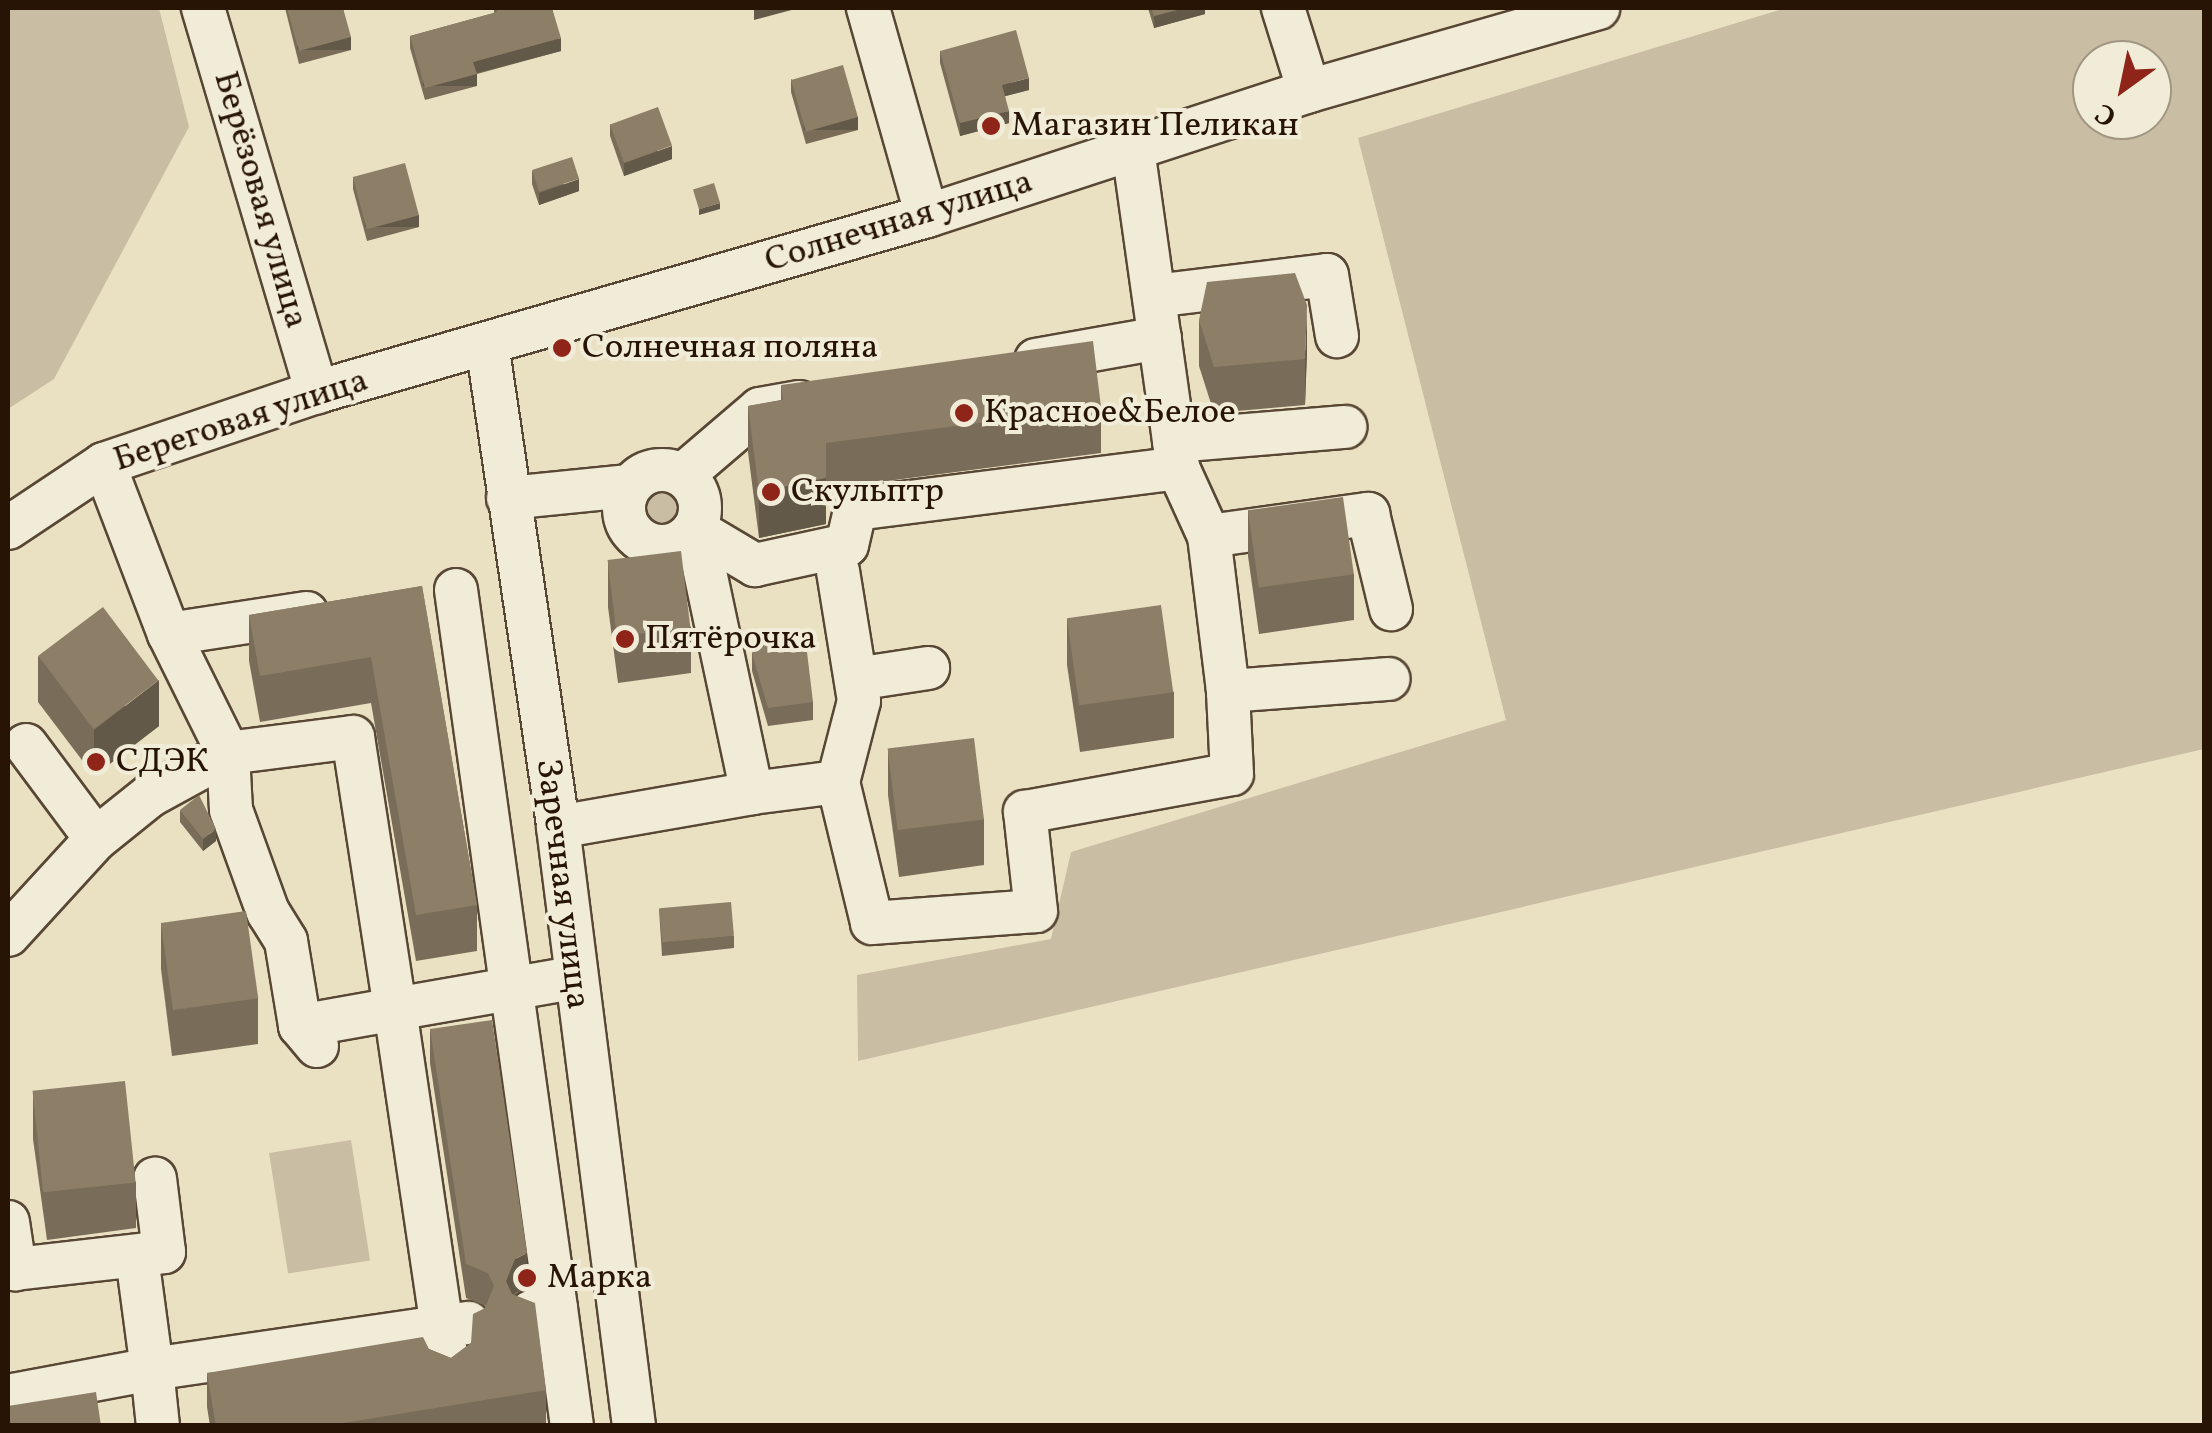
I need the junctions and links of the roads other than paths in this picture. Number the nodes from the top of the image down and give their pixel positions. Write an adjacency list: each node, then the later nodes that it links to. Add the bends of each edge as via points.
1 (203, 8): 13 (street, Берёзовая улица)
2 (868, 8): 7 (street)
3 (1282, 8): 5 (street)
4 (1598, 8): 5 (street, Солнечная улица)
5 (1309, 91): 6 (street, Солнечная улица)
6 (1133, 149): 7 (street, Солнечная улица); 8 (street)
7 (927, 216): 11 (street, Солнечная улица)
8 (1154, 296): 9 (street, via 1327,275); 10 (street)
9 (1337, 336)
10 (1160, 338): 12 (street); 16 (street)
11 (488, 344): 13 (street, Береговая улица); 20 (street, Заречная улица)
12 (988, 368)
13 (317, 392): 17 (street, Береговая улица)
14 (836, 396): 18 (street, via 760,409)
15 (1345, 426): 16 (street)
16 (1176, 454): 22 (street, via 855,509 847,545 755,564); 23 (street)
17 (104, 464): 21 (street, Береговая улица); 28 (street)
18 (684, 474): 19 (street, via 654,468); 22 (street, via 702,499)
19 (628, 486): 20 (street); 22 (street, via 622,516 640,542 670,548)
20 (508, 498): 25 (street, Заречная улица)
21 (8, 528)
22 (696, 530): 36 (street)
23 (1209, 536): 27 (street, via 1368,514); 32 (street)
24 (838, 571): 31 (street)
25 (520, 582): 37 (street, Заречная улица); 41 (street, via 437,592)
26 (341, 607): 28 (street)
27 (1391, 609)
28 (169, 634): 34 (street)
29 (928, 668): 31 (street)
30 (1389, 678): 32 (street)
31 (856, 679): 35 (street, via 859,701)
32 (1228, 690): 35 (street, via 1232,774 1024,812 1036,911 872,922)
33 (26, 745): 38 (street)
34 (228, 753): 38 (street, via 151,795); 42 (street, via 231,810 268,912 286,941 309,1036); 42 (street, via 353,736)
35 (838, 782): 36 (street)
36 (752, 793): 37 (street)
37 (558, 827): 40 (street, Заречная улица)
38 (96, 839): 39 (street)
39 (12, 917)
40 (574, 978): 41 (street); 50 (street, Заречная улица)
41 (512, 989): 42 (street); 49 (street, via 544,1310)
42 (395, 1009): 46 (street, via 453,1339)
43 (154, 1178): 45 (street, via 164,1252)
44 (8, 1222): 45 (street, via 15,1270)
45 (137, 1257): 46 (street)
46 (152, 1369): 47 (street); 48 (street)
47 (8, 1396)
48 (158, 1426)
49 (572, 1426)
50 (634, 1426)

